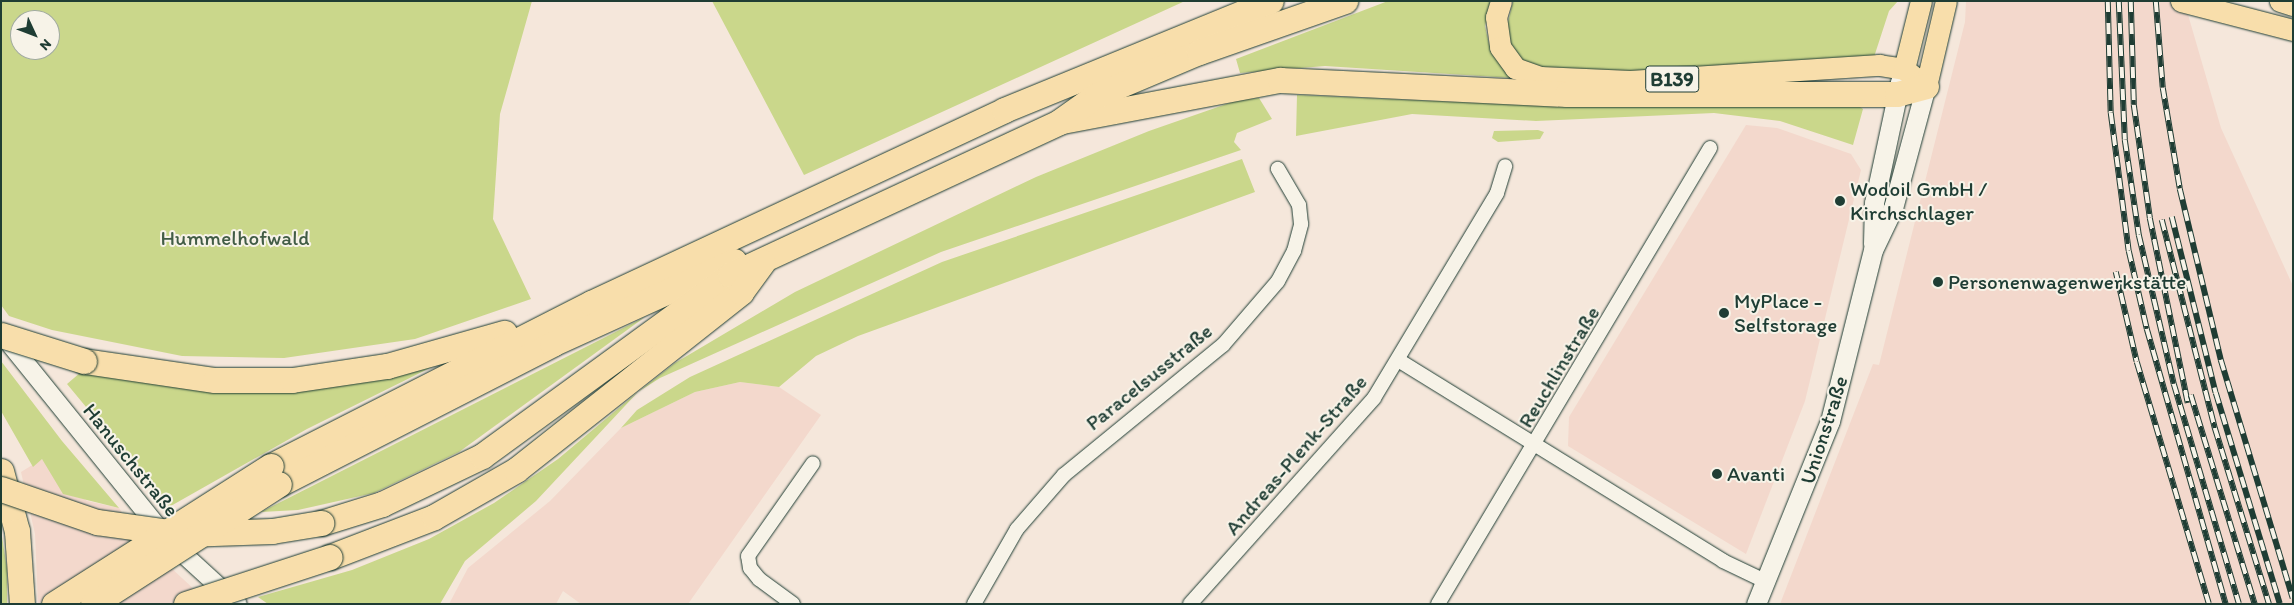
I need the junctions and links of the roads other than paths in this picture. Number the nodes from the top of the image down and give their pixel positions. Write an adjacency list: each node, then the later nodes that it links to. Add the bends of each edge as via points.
1 (1225, 1): 11 (highway)
2 (1271, 1): 11 (highway)
3 (1345, 1): 15 (highway, via 1199,52 1097,94)
4 (1501, 1): 12 (main road, B139, via 1496,17 1500,47 1516,68 1540,77 1630,81 1879,65)
5 (1922, 1): 12 (main road, Unionstraße)
6 (1946, 1): 13 (main road, Unionstraße)
7 (2181, 1): 10 (main road)
8 (2280, 1): 9 (main road)
9 (2293, 5)
10 (2293, 30)
11 (1137, 53): 21 (highway, via 1004,110)
12 (1904, 69): 13 (main road, B139); 14 (main road, Unionstraße)
13 (1926, 86): 14 (highway); 19 (main road, Unionstraße, via 1893,208)
14 (1898, 94): 15 (highway, via 1567,94 1280,80); 19 (main road, Unionstraße, via 1874,203)
15 (1059, 122): 20 (highway)
16 (1710, 148): 24 (street, Reuchlinstraße)
17 (1505, 166): 23 (street, Andreas-Plenk-Straße, via 1497,194)
18 (1278, 168): 36 (street, Paracelsusstraße, via 1293,192 1300,216 1294,251 1278,281 1222,345 1064,475 1018,528)
19 (1873, 250): 29 (main road, Unionstraße, via 1830,421)
20 (766, 258): 27 (highway, via 725,262); 28 (highway, bridge, via 687,304 482,456 382,504 321,523 272,531 184,534 97,522); 33 (highway, bridge, via 741,292 516,470 434,517 330,558)
21 (592, 303): 22 (highway, bridge, via 446,352 343,375 215,380 84,361); 27 (highway)
22 (1, 334): 34 (street, Hanuschstraße, via 169,541)
23 (1398, 360): 24 (street); 37 (street, Andreas-Plenk-Straße, via 1350,430)
24 (1536, 445): 29 (street, via 1728,564); 38 (street, Reuchlinstraße)
25 (813, 463): 35 (street, via 748,556 750,568 759,579)
26 (1, 471): 30 (highway, via 17,532)
27 (275, 475): 31 (highway, bridge); 32 (highway, bridge)
28 (1, 489)
29 (1767, 582): 39 (main road, Unionstraße)
30 (22, 604)
31 (54, 604)
32 (93, 604)
33 (186, 604)
34 (238, 604)
35 (793, 604)
36 (974, 604)
37 (1190, 604)
38 (1438, 604)
39 (1756, 604)

